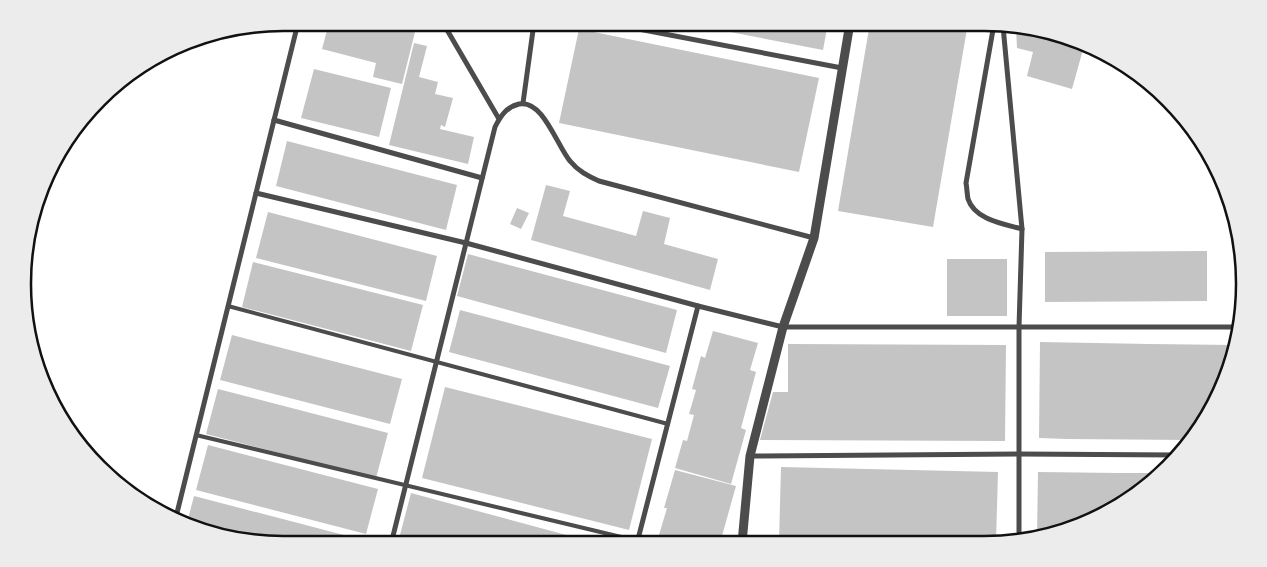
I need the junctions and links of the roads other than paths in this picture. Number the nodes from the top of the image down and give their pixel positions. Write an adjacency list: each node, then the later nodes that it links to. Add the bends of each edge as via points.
1 (296, 31): 11 (street)
2 (448, 31): 10 (street)
3 (533, 31): 9 (street)
4 (653, 31): 8 (street)
5 (848, 31): 8 (street)
6 (993, 32): 14 (street, via 966,182 968,199 976,212)
7 (1004, 32): 14 (street)
8 (842, 68): 15 (street)
9 (523, 103): 10 (street, via 506,110); 15 (street, via 539,111 582,173 599,181)
10 (499, 119): 12 (street)
11 (274, 120): 12 (street); 13 (street)
12 (482, 178): 16 (street)
13 (256, 193): 16 (street); 17 (street)
14 (1022, 230): 20 (street)
15 (814, 238): 19 (street)
16 (466, 242): 18 (street); 22 (street)
17 (228, 306): 22 (lane); 24 (street)
18 (698, 306): 19 (street); 23 (street)
19 (783, 327): 20 (street); 27 (street)
20 (1019, 327): 21 (street); 25 (street)
21 (1232, 327)
22 (436, 362): 23 (lane); 28 (street)
23 (668, 424): 33 (street)
24 (196, 435): 28 (lane); 29 (street)
25 (1019, 454): 26 (street); 27 (street); 30 (street)
26 (1168, 455)
27 (750, 456): 34 (street)
28 (406, 485): 31 (street); 32 (lane)
29 (177, 512)
30 (1019, 533)
31 (393, 536)
32 (614, 536)
33 (640, 536)
34 (743, 536)

